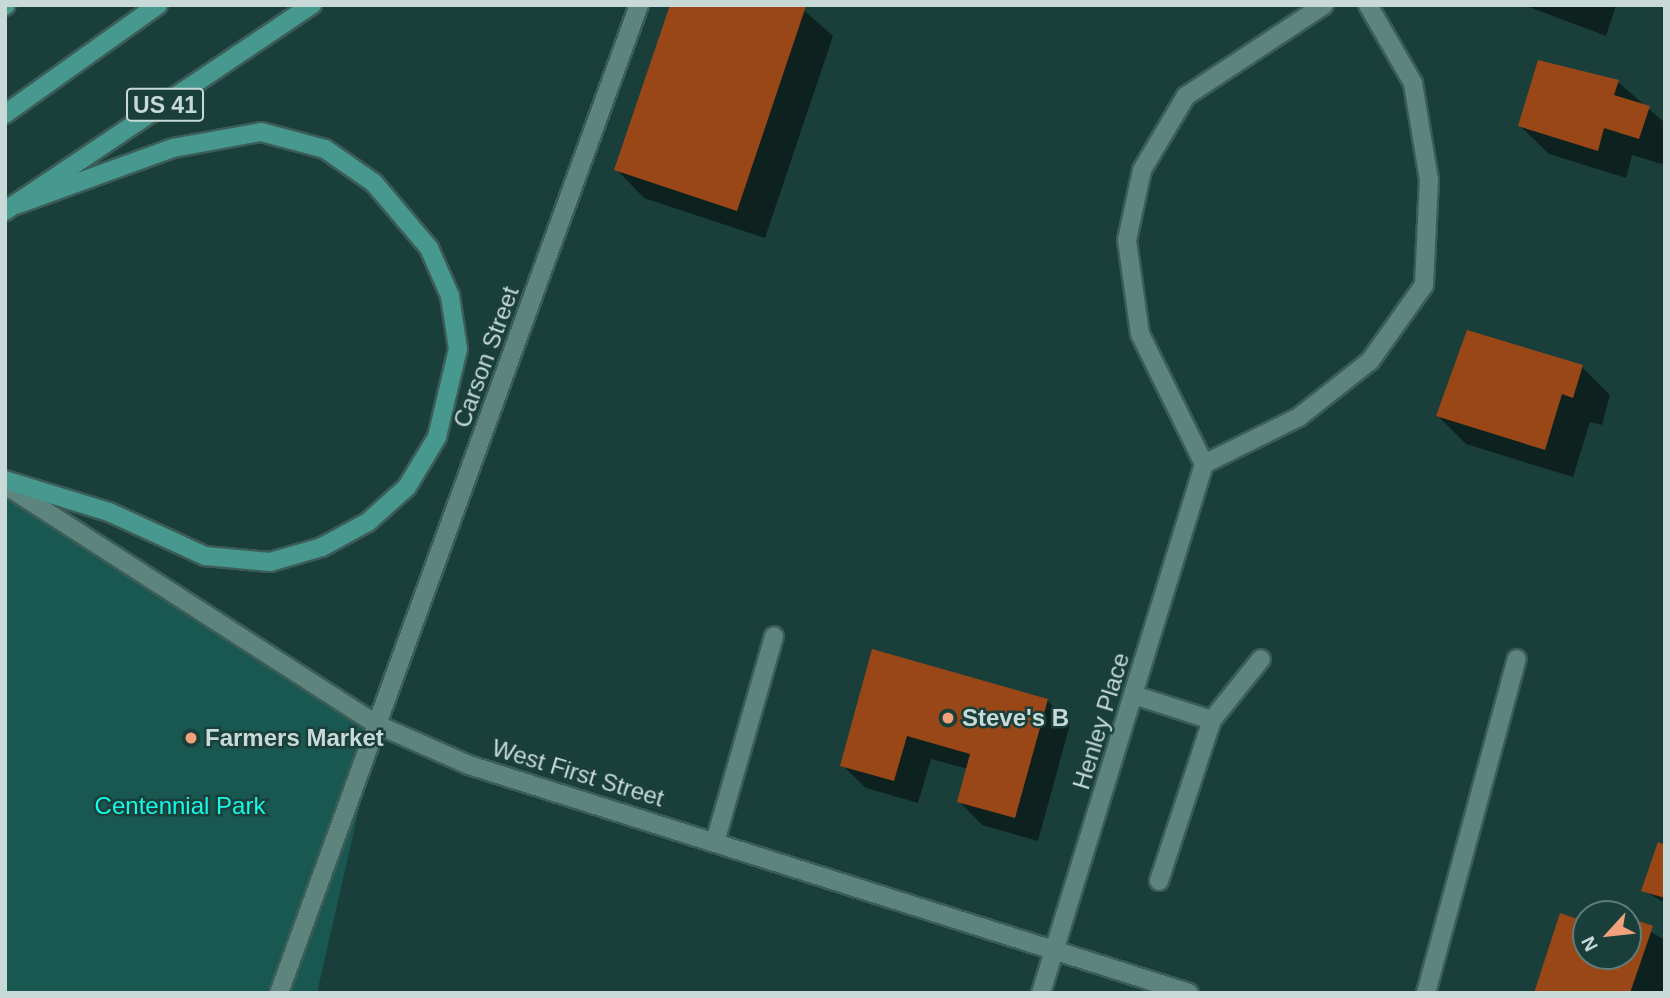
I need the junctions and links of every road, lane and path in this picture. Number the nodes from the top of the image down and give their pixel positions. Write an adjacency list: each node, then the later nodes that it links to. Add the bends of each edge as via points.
1 (158, 5): 6 (main road)
2 (312, 5): 7 (main road, US 41)
3 (639, 5): 15 (street, Carson Street)
4 (1324, 5): 8 (street, via 1186,96 1142,170 1127,240 1140,334)
5 (1368, 5): 8 (street, via 1413,83 1429,180 1424,285 1370,361 1299,417)
6 (5, 114)
7 (12, 208): 9 (main road, via 173,148 261,132 325,149 374,183 429,248 450,296 458,349 437,436 407,487 368,522 309,551 270,562 205,556 109,512)
8 (1204, 464): 13 (street, Henley Place)
9 (5, 482): 15 (street, West First Street)
10 (774, 636): 16 (street)
11 (1261, 659): 14 (street)
12 (1517, 659): 23 (street)
13 (1135, 695): 14 (street); 18 (street, Henley Place)
14 (1212, 720): 17 (street)
15 (378, 725): 16 (street, West First Street, via 469,765); 20 (street, Carson Street, via 347,794)
16 (715, 842): 18 (street, West First Street)
17 (1159, 881)
18 (1058, 948): 19 (street, West First Street); 21 (street, Henley Place)
19 (1165, 989): 22 (street, West First Street)
20 (279, 993)
21 (1041, 993)
22 (1189, 993)
23 (1426, 993)

